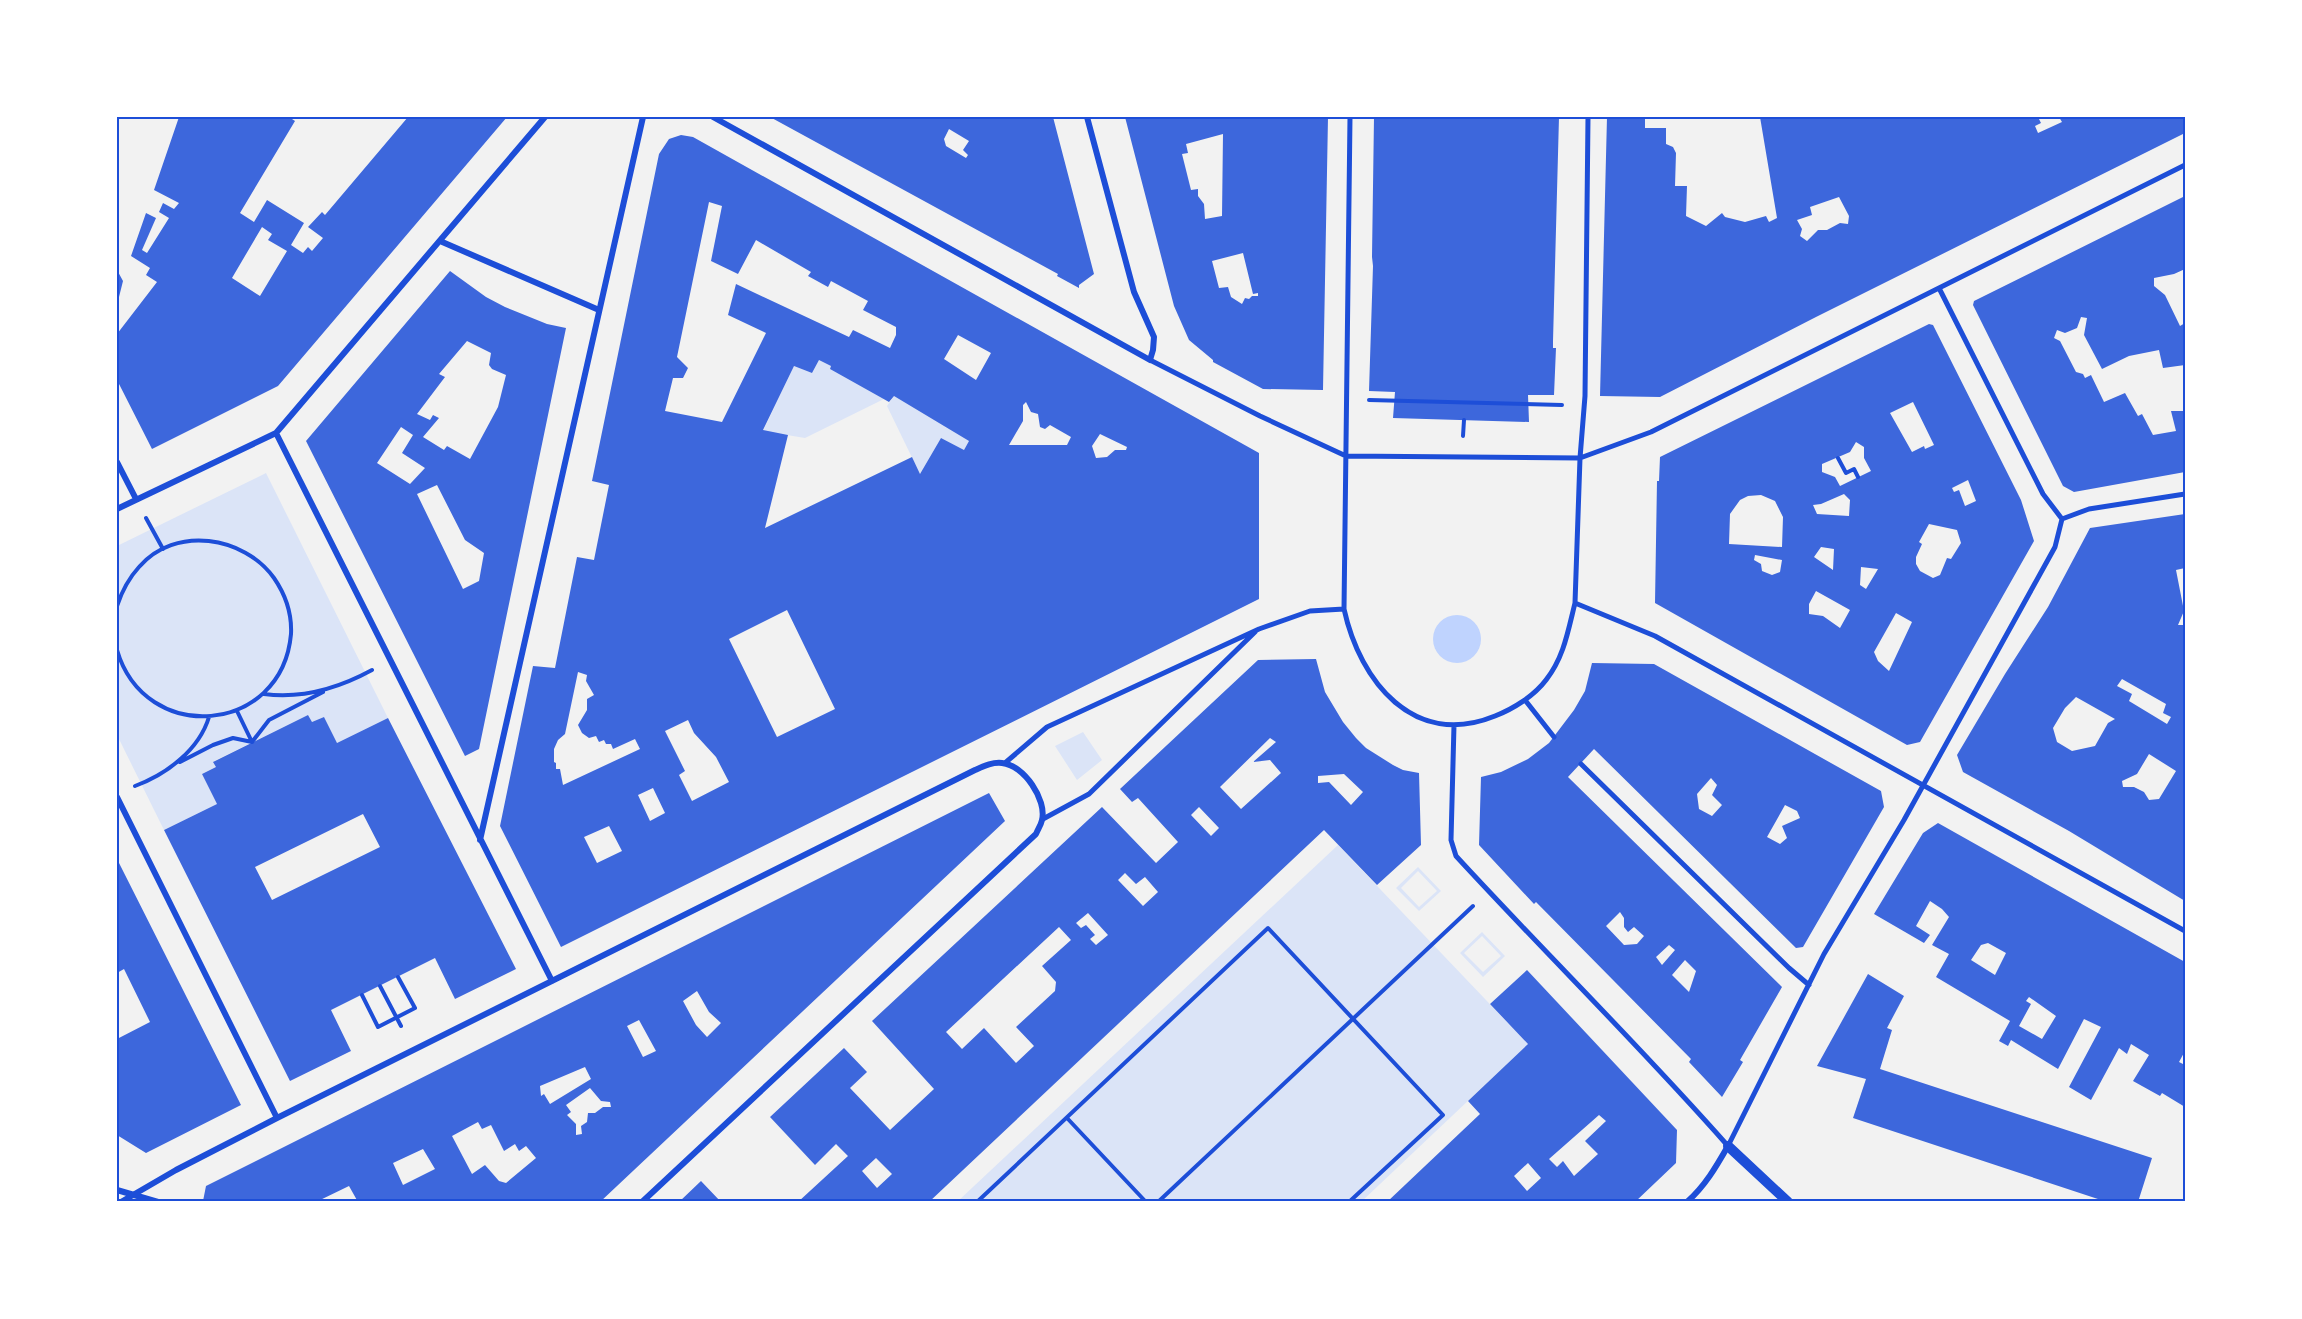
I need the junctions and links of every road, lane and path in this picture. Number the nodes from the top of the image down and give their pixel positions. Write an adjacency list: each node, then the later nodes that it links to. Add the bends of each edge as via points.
1 (545, 117): 8 (street)
2 (643, 117): 10 (street)
3 (713, 117): 11 (street)
4 (1087, 117): 11 (street, via 1134,292 1154,337)
5 (1350, 117): 17 (street)
6 (1587, 117): 18 (street, via 1585,396)
7 (2185, 165): 9 (street)
8 (440, 241): 10 (street); 15 (street)
9 (1939, 288): 18 (street, via 1660,427); 25 (street, via 2043,494)
10 (599, 310): 48 (street)
11 (1150, 360): 17 (street)
12 (1370, 400): 13 (path)
13 (1552, 405)
14 (1464, 420): 16 (path)
15 (276, 433): 23 (street); 32 (street)
16 (1463, 443)
17 (1346, 456): 18 (street); 29 (street)
18 (1580, 458): 27 (street)
19 (1838, 458): 21 (path, via 1846,473 1854,469)
20 (117, 462): 23 (street)
21 (1858, 477)
22 (2185, 494): 25 (street, via 2089,509)
23 (136, 499): 24 (street); 26 (path)
24 (117, 509)
25 (2062, 519): 44 (street, via 2055,547)
26 (163, 549): 28 (path, via 140,565 124,587); 34 (path, via 207,540 230,544 268,569 289,609 291,632 278,675)
27 (1575, 603): 35 (street, via 1563,651 1546,681); 44 (street, via 1655,636)
28 (117, 606)
29 (1344, 609): 30 (street, via 1310,611); 38 (street, via 1350,634 1377,685 1397,705 1423,721)
30 (1258, 629): 41 (street, via 1047,727); 47 (street, via 1089,794)
31 (117, 650): 37 (path, via 121,665 136,688 157,705 182,715)
32 (389, 661): 33 (path); 48 (street)
33 (329, 689): 34 (path, via 302,694); 40 (path, via 269,720)
34 (263, 693): 36 (path)
35 (1525, 700): 38 (street, via 1481,722); 39 (street)
36 (237, 710): 37 (path); 40 (path)
37 (209, 717): 43 (path, via 204,734)
38 (1454, 725): 49 (street, via 1453,848)
39 (1554, 736)
40 (252, 742): 43 (path, via 233,738)
41 (1005, 763): 47 (street, via 1020,769 1031,783 1040,800); 52 (street, via 975,770)
42 (1581, 764): 53 (street)
43 (173, 765): 45 (path)
44 (1923, 784): 50 (street); 53 (street)
45 (133, 786)
46 (117, 797): 59 (street)
47 (1043, 819): 66 (street, via 1029,841)
48 (480, 840): 52 (street)
49 (1488, 891): 57 (path); 61 (street)
50 (2185, 931)
51 (398, 977): 56 (path, via 415,1008)
52 (552, 981): 59 (street)
53 (1809, 985): 61 (street)
54 (380, 986): 56 (path)
55 (362, 995): 56 (path, via 378,1027)
56 (396, 1018): 58 (path)
57 (1353, 1019): 60 (path, via 1268,928); 69 (path); 70 (path, via 1443,1114)
58 (401, 1026)
59 (277, 1118): 63 (street)
60 (1067, 1118): 67 (path); 68 (path)
61 (1728, 1146): 71 (street, via 1713,1172); 72 (street)
62 (117, 1190): 63 (street)
63 (135, 1195): 64 (street); 65 (street)
64 (121, 1202)
65 (158, 1202)
66 (642, 1202)
67 (977, 1202)
68 (1146, 1202)
69 (1158, 1202)
70 (1349, 1202)
71 (1687, 1202)
72 (1788, 1202)

